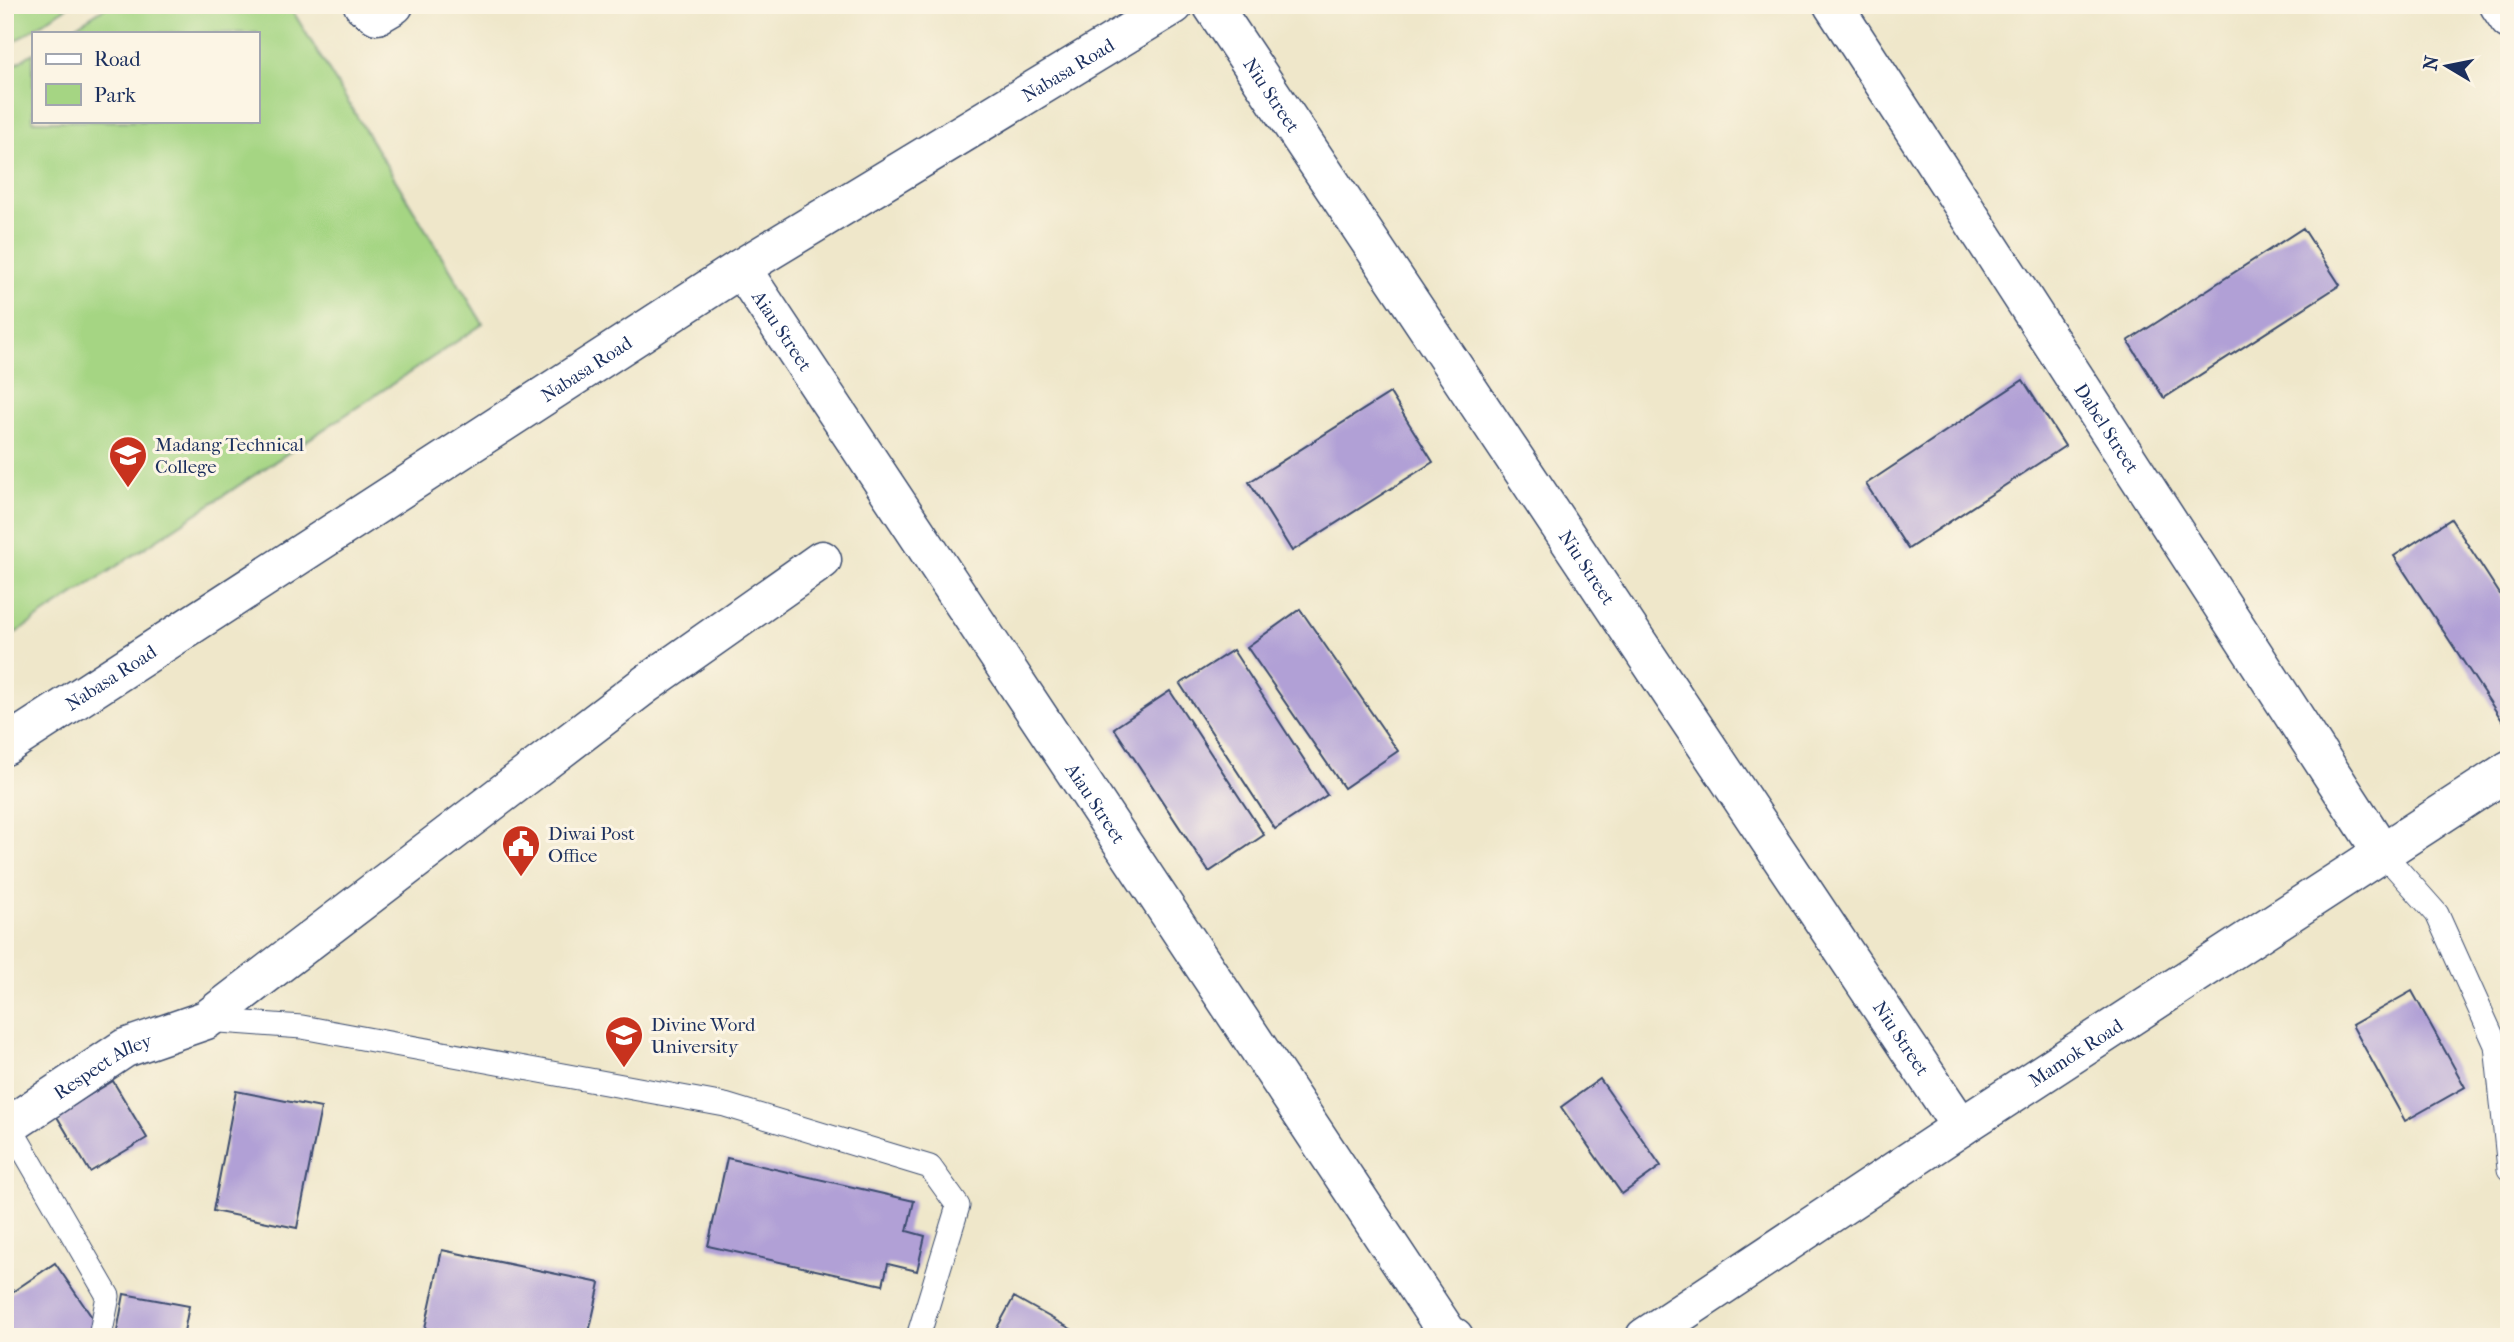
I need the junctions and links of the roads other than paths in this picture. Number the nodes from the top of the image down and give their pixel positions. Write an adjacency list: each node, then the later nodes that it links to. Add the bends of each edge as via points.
1 (363, 5): 2 (street, via 377,15)
2 (394, 5)
3 (1174, 5): 8 (street, Nabasa Road)
4 (1212, 5): 15 (street, Niu Street)
5 (1833, 5): 12 (street, Dabel Street)
6 (2498, 5): 7 (street)
7 (2509, 20)
8 (741, 268): 10 (street, Nabasa Road); 19 (street, Aiau Street)
9 (822, 560): 13 (street, Respect Alley, via 646,684)
10 (5, 746)
11 (2509, 770): 12 (street, Mamok Road)
12 (2382, 852): 15 (street, Mamok Road); 16 (lane, via 2437,914 2496,1045)
13 (206, 1020): 14 (street, Respect Alley, via 125,1048); 18 (lane, via 302,1027 724,1105 930,1167 958,1206)
14 (7, 1126): 17 (lane, via 107,1296)
15 (1961, 1127): 20 (street, Mamok Road)
16 (2509, 1169)
17 (100, 1337)
18 (918, 1337)
19 (1454, 1337)
20 (1645, 1337)

